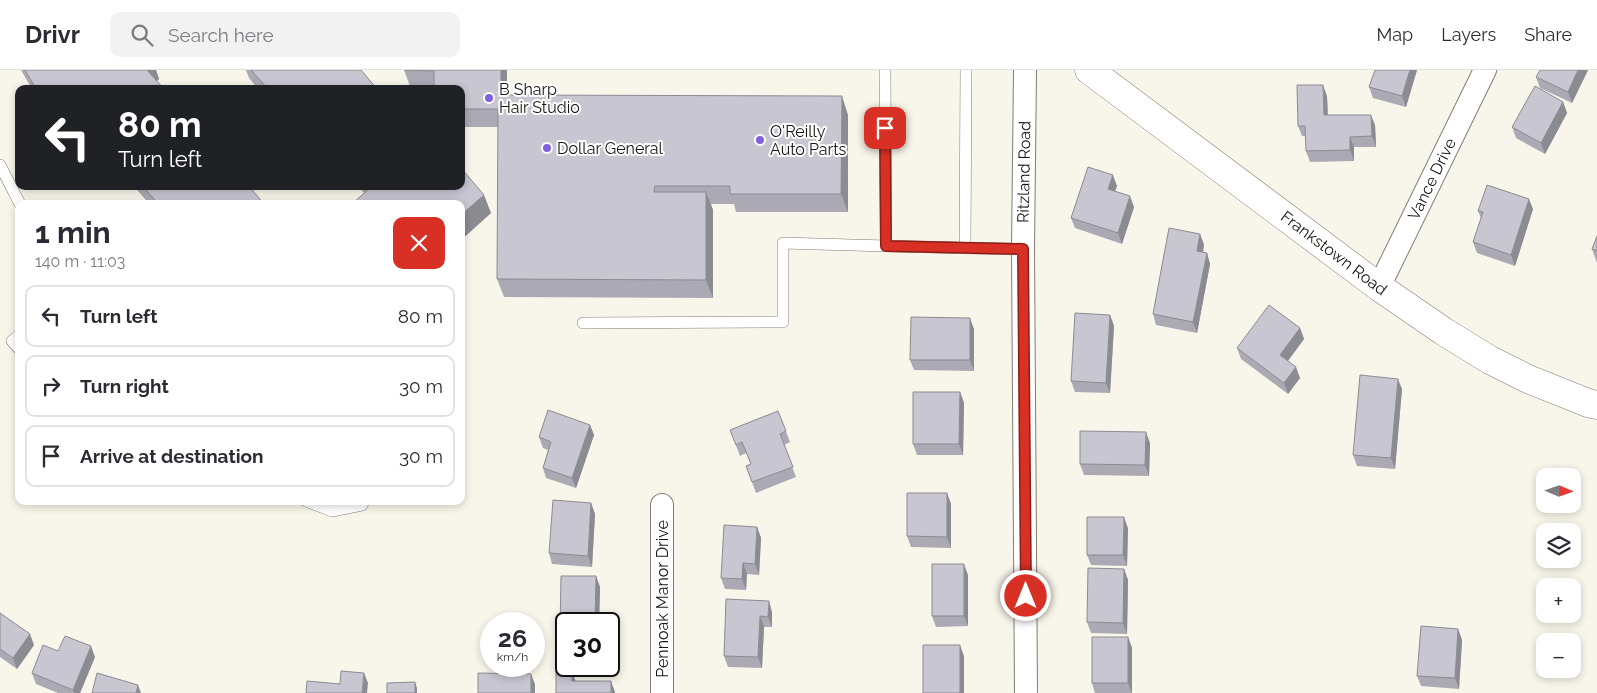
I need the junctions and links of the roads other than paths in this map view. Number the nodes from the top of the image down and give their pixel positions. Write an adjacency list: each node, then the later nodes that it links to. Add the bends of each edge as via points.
1 (885, 70): 8 (lane)
2 (966, 70): 9 (lane)
3 (1025, 70): 10 (street, Ritzland Road)
4 (1089, 70): 11 (main road, Frankstown Road)
5 (1485, 70): 11 (street, Vance Drive)
6 (0, 165): 7 (lane)
7 (18, 200)
8 (886, 246): 9 (lane); 12 (lane, via 784,243 783,322)
9 (965, 248): 10 (lane)
10 (1023, 249): 18 (street, Ritzland Road)
11 (1380, 287): 13 (main road, Frankstown Road, via 1490,360)
12 (583, 323)
13 (1597, 405)
14 (316, 505): 15 (lane, via 332,511)
15 (362, 505)
16 (662, 505): 17 (street, Pennoak Manor Drive)
17 (662, 693)
18 (1026, 693)

